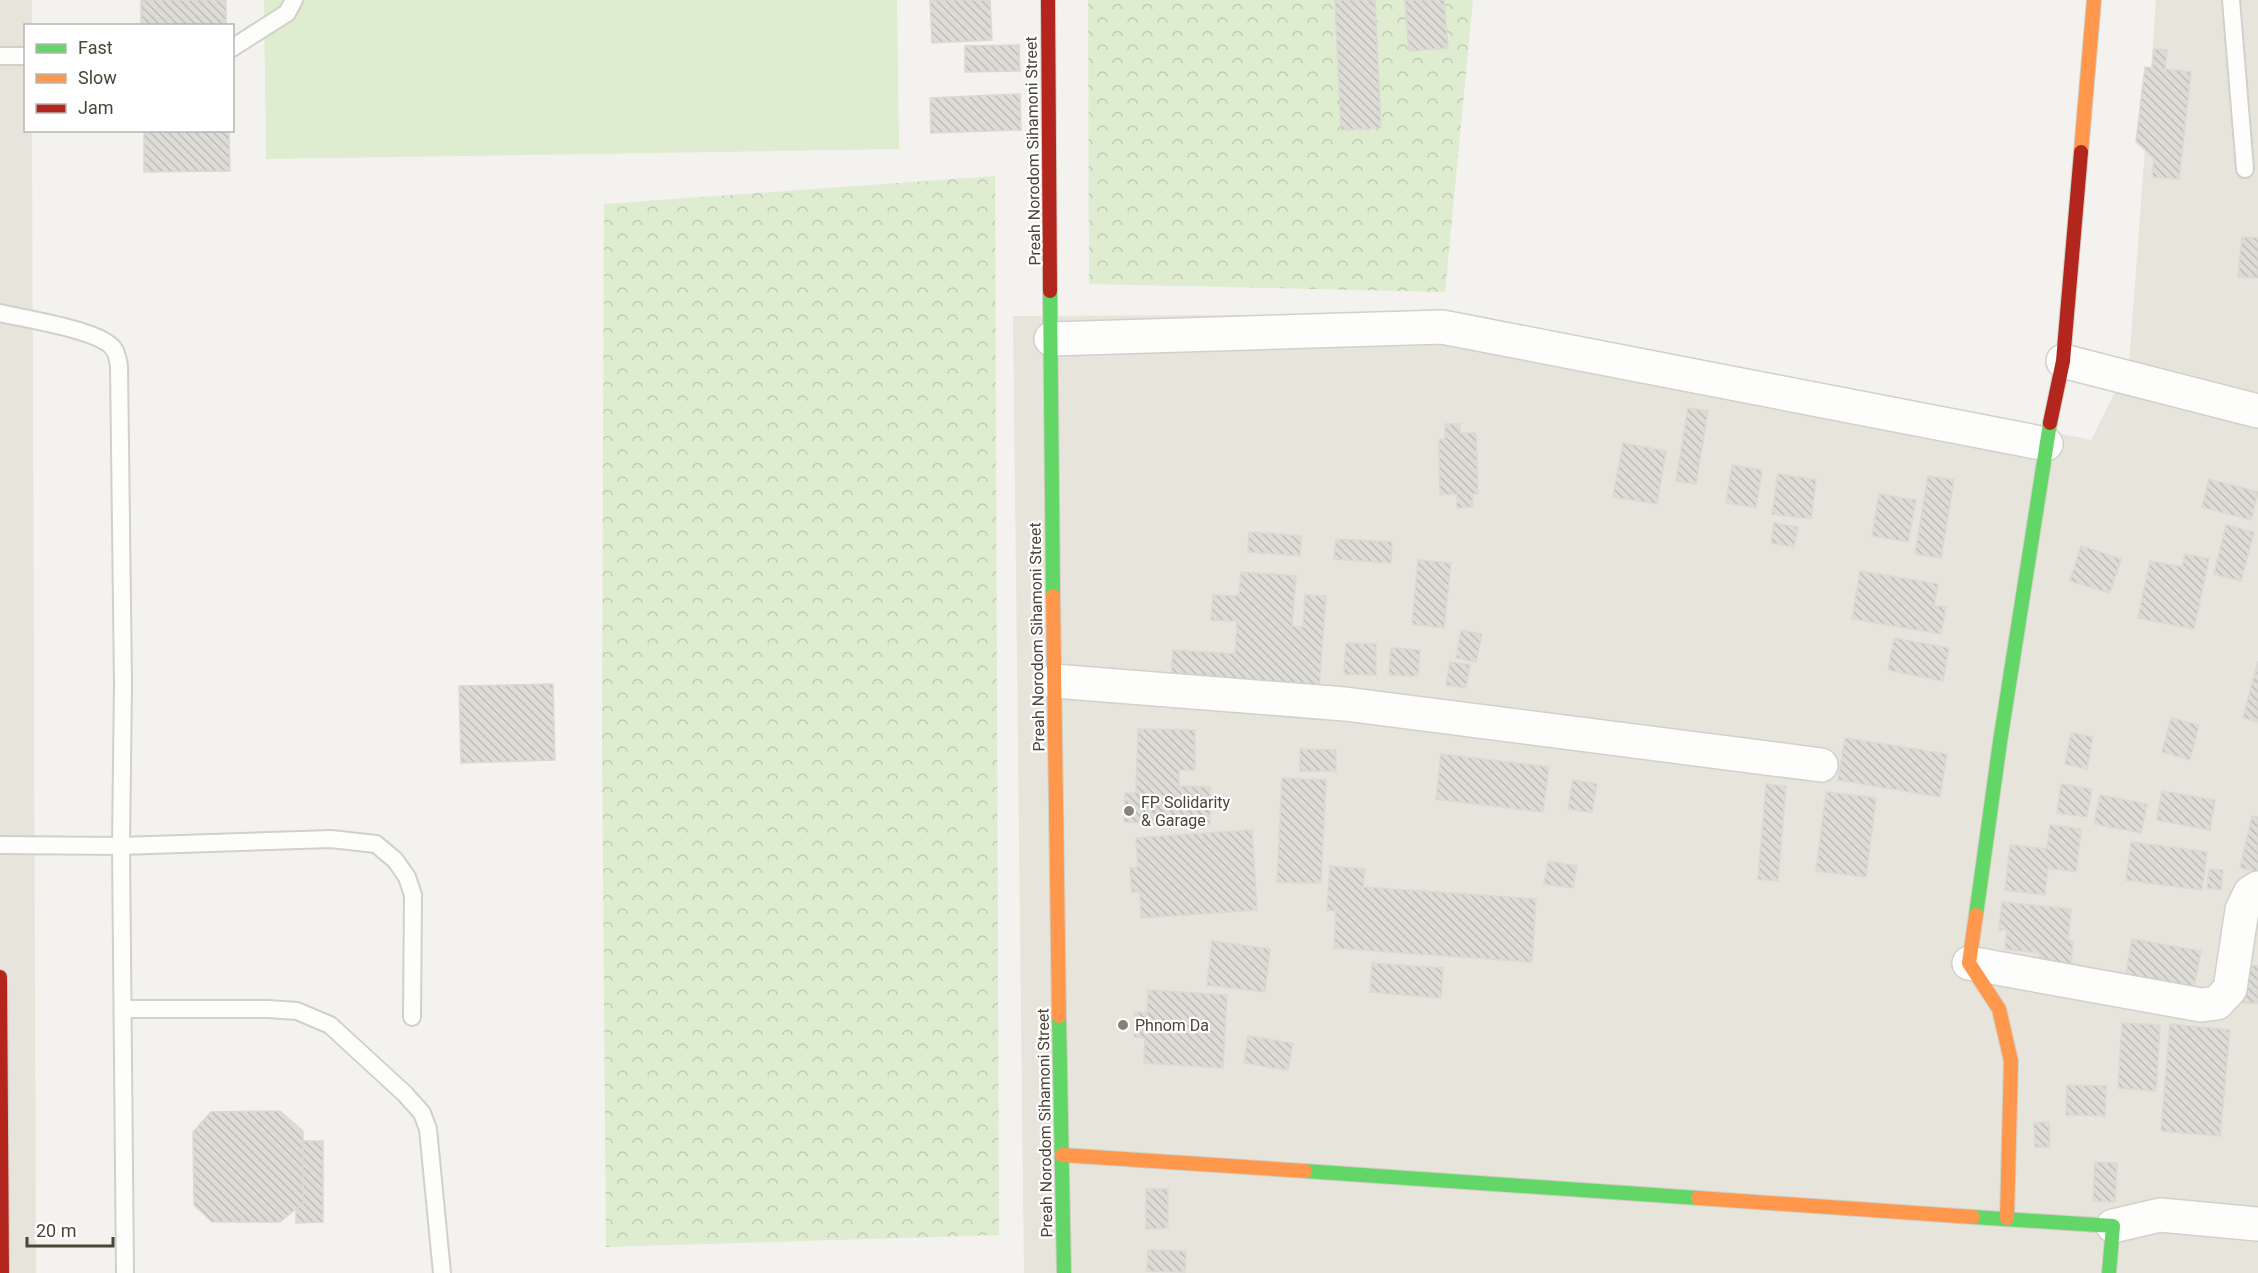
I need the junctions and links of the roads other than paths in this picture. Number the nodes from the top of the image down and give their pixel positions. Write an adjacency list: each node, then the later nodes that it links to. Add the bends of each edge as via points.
1 (294, 0): 5 (lane, via 287,13)
2 (1048, 0): 10 (street, Preah Norodom Sihamoni Street)
3 (2094, 0): 11 (street)
4 (2231, 0): 8 (lane)
5 (234, 47)
6 (0, 56): 7 (lane)
7 (24, 56)
8 (2245, 169)
9 (0, 313): 17 (lane, via 106,341 115,349 119,366)
10 (1051, 339): 13 (street, via 1442,327); 14 (street, Preah Norodom Sihamoni Street)
11 (2063, 361): 12 (street); 13 (street)
12 (2258, 411)
13 (2046, 444): 19 (street)
14 (1054, 681): 15 (street, via 1346,704); 23 (street, Preah Norodom Sihamoni Street)
15 (1821, 765)
16 (0, 845): 17 (lane)
17 (121, 846): 21 (lane); 22 (lane, via 331,839 376,844 395,860 413,895)
18 (2258, 888): 19 (street, via 2250,893 2242,910 2230,989 2217,1002 2201,1005)
19 (1968, 963): 25 (street, via 1999,1009 2011,1061)
20 (0, 977): 24 (street)
21 (123, 1009): 29 (lane); 30 (lane, via 287,1010 330,1025 422,1113 429,1138)
22 (412, 1017)
23 (1062, 1155): 25 (street); 31 (street, Preah Norodom Sihamoni Street)
24 (1, 1192): 28 (street)
25 (2007, 1218): 27 (street)
26 (2258, 1224): 27 (street, via 2160,1215)
27 (2113, 1226): 32 (street)
28 (2, 1273)
29 (125, 1273)
30 (442, 1273)
31 (1064, 1273)
32 (2109, 1273)

